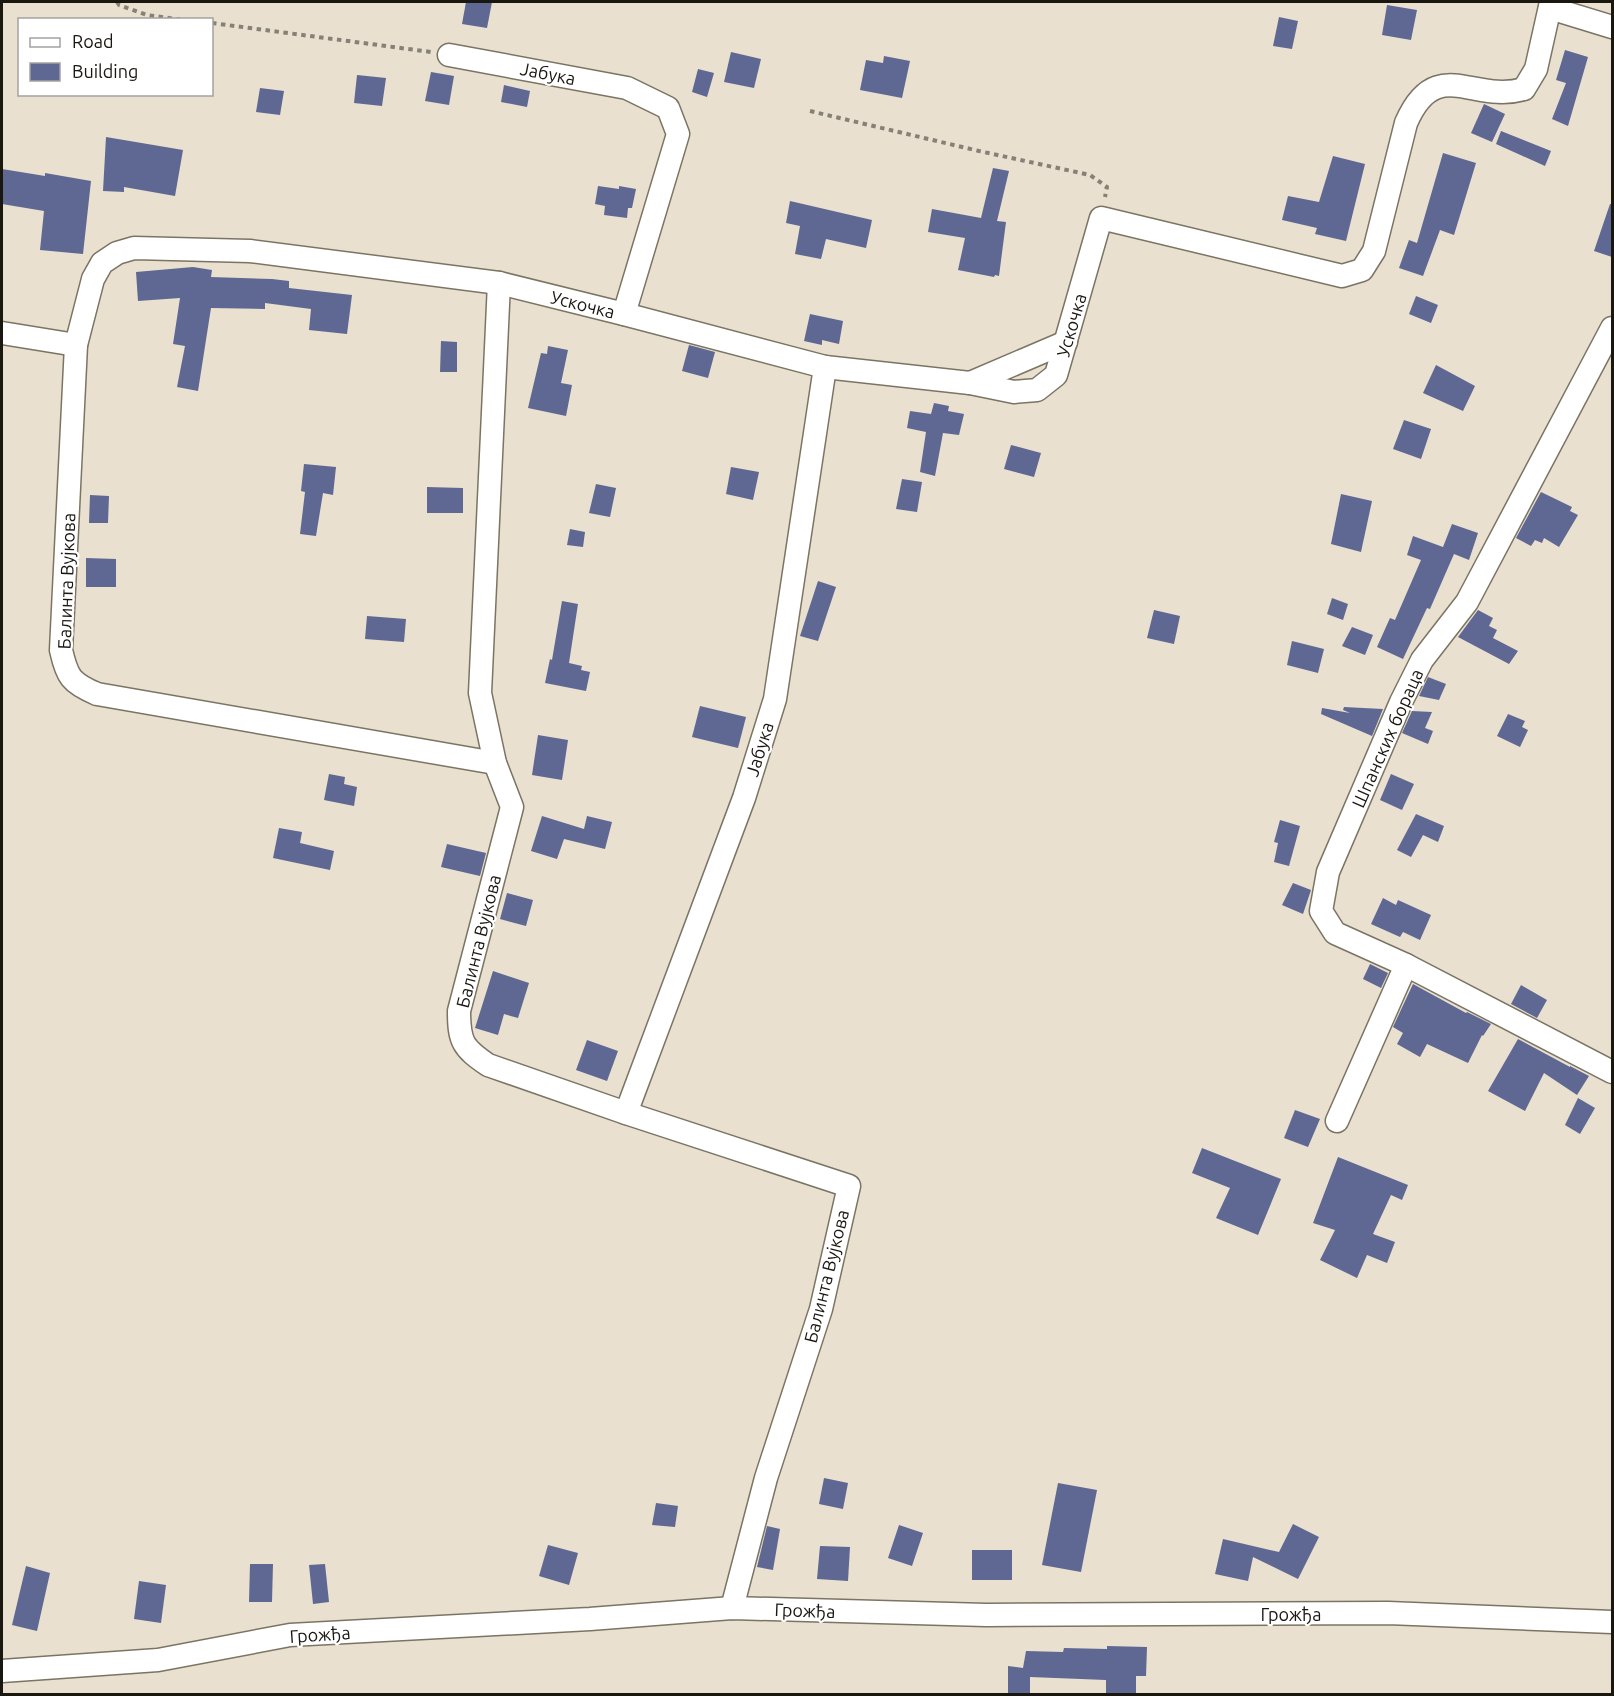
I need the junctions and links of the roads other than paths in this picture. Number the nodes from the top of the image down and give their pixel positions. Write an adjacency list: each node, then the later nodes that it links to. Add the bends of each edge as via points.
1 (1551, 5): 2 (street); 8 (street, Ускочка, via 1536,69 1524,89 1510,93 1442,85 1426,92 1414,104 1374,251 1362,270 1342,276 1101,219)
2 (1612, 27)
3 (449, 55): 5 (street, Јабука, via 627,88 668,108 678,134)
4 (499, 284): 5 (street, Ускочка); 9 (street, Ускочка, via 250,251 134,248 102,263 93,279); 12 (street, via 480,693)
5 (624, 314): 10 (street, Ускочка)
6 (1612, 328): 13 (street, Шпанских бораца, via 1467,603 1422,660 1328,872 1321,911 1335,933)
7 (2, 333): 9 (street)
8 (1066, 342): 11 (street); 11 (street, Ускочка, via 1056,375 1038,390 1014,392)
9 (75, 345): 12 (street, Балинта Вујкова, via 61,650 65,670 78,686 97,694)
10 (825, 367): 11 (street, Ускочка); 15 (street, Јабука, via 775,699 744,798)
11 (970, 383)
12 (495, 763): 15 (street, Балинта Вујкова, via 512,807 459,1011 459,1034 470,1053 488,1065)
13 (1406, 965): 14 (street, Шпанских бораца); 16 (street)
14 (1612, 1072)
15 (626, 1113): 17 (street, Балинта Вујкова, via 849,1186 821,1310 766,1478)
16 (1337, 1121)
17 (732, 1608): 18 (street, Грожђа, via 986,1615 1388,1613); 19 (street, Грожђа, via 290,1635 158,1660)
18 (1612, 1622)
19 (2, 1671)

